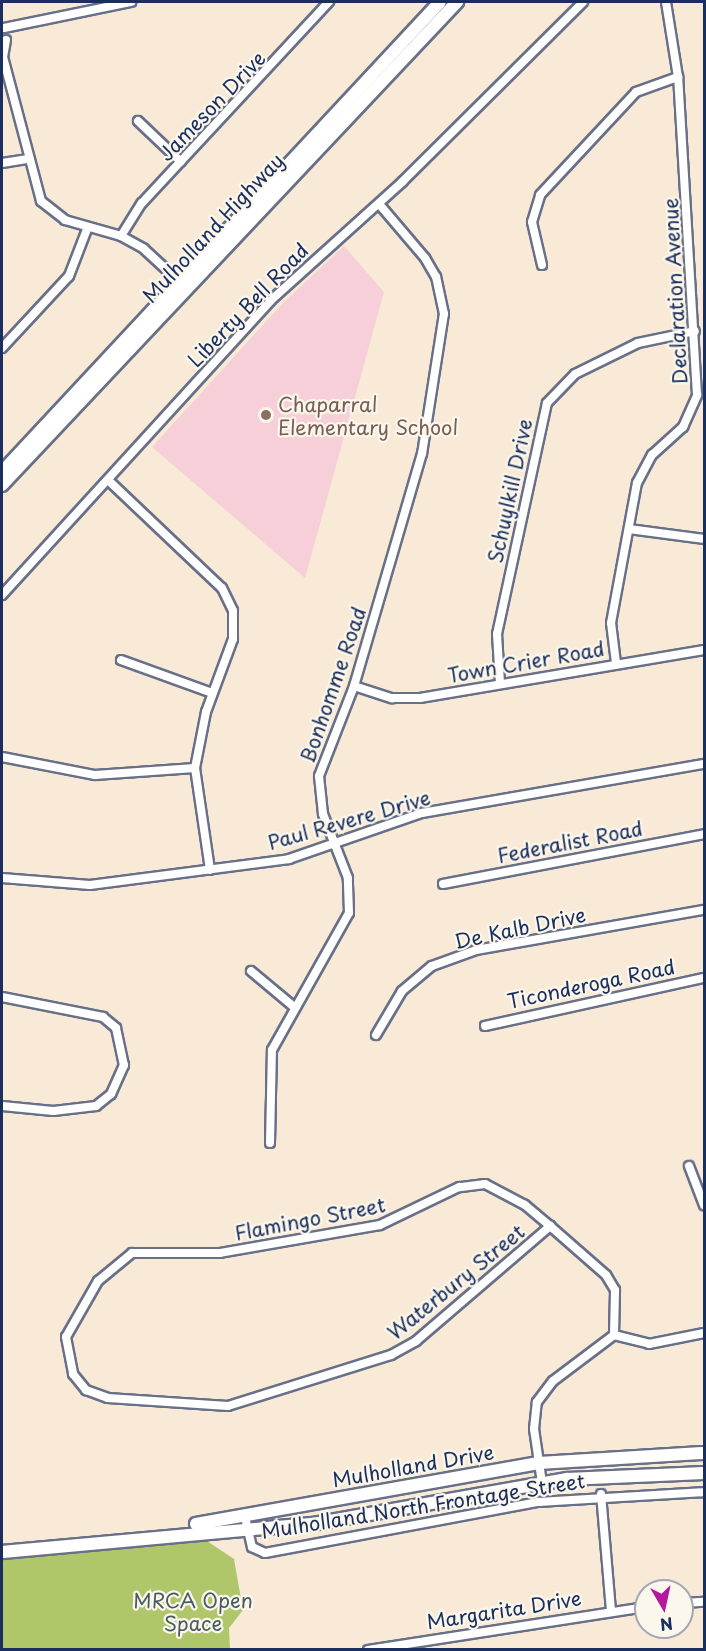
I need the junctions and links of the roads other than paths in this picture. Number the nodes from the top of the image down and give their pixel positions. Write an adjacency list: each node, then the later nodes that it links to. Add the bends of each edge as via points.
1 (131, 2): 8 (street)
2 (329, 2): 14 (street, Jameson Drive)
3 (440, 2): 20 (main road, Mulholland Highway)
4 (457, 2): 20 (main road, Mulholland Highway)
5 (583, 2): 16 (street, Liberty Bell Road)
6 (666, 2): 11 (street, Declaration Avenue)
7 (2, 27): 8 (street); 9 (street)
8 (25, 27): 9 (street)
9 (5, 41): 10 (street)
10 (2, 56): 13 (street)
11 (678, 77): 19 (street, via 636,92 540,195 532,222); 21 (street, Declaration Avenue)
12 (138, 121): 14 (street)
13 (27, 159): 15 (street); 17 (street, via 41,201 57,216)
14 (182, 162): 18 (street, Jameson Drive)
15 (2, 163)
16 (379, 204): 24 (street, Liberty Bell Road, via 270,301); 33 (street, Bonhomme Road, via 425,258 436,277 444,314 422,454)
17 (87, 229): 18 (street); 22 (street, via 69,276)
18 (121, 236): 20 (street)
19 (542, 265)
20 (180, 282): 23 (main road, Mulholland Highway); 25 (main road, Mulholland Highway)
21 (695, 331): 26 (street, Declaration Avenue, via 698,371 692,413 642,468); 32 (street, Schuylkill Drive, via 638,343 575,374 547,403 497,634)
22 (2, 348)
23 (2, 472)
24 (108, 480): 28 (street, Liberty Bell Road); 34 (street, via 222,588 233,611 232,639)
25 (2, 485)
26 (629, 529): 27 (street); 31 (street, Declaration Avenue, via 611,623)
27 (705, 538)
28 (2, 595)
29 (705, 650): 31 (street, Town Crier Road)
30 (121, 660): 34 (street)
31 (616, 663): 32 (street, Town Crier Road)
32 (500, 683): 33 (street, Town Crier Road, via 406,699)
33 (354, 686): 39 (street, Bonhomme Road, via 319,776 323,814)
34 (212, 693): 37 (street)
35 (2, 757): 37 (street, via 94,775)
36 (705, 764): 39 (street, Paul Revere Drive, via 422,813)
37 (195, 768): 40 (street)
38 (705, 834): 42 (street, Federalist Road)
39 (335, 843): 40 (street, Paul Revere Drive, via 289,859); 47 (street, Bonhomme Road, via 348,878 349,913)
40 (210, 870): 41 (street, Paul Revere Drive, via 90,885)
41 (2, 878)
42 (443, 885)
43 (705, 909): 49 (street, De Kalb Drive, via 476,950 432,966 402,991)
44 (250, 972): 47 (street)
45 (705, 978): 48 (street, Ticonderoga Road)
46 (2, 997): 50 (street, via 103,1017 116,1028 124,1065 111,1094 96,1106 53,1111)
47 (294, 1006): 51 (street, Bonhomme Road, via 272,1050)
48 (484, 1026)
49 (376, 1035)
50 (2, 1106)
51 (270, 1143)
52 (688, 1166): 53 (street)
53 (704, 1200)
54 (550, 1226): 56 (street, Flamingo Street, via 606,1275 618,1308); 57 (street, Waterbury Street, via 416,1341 368,1365 228,1406 198,1408 108,1398 86,1390); 57 (street, Flamingo Street, via 508,1191 485,1184 459,1187 380,1225 220,1252 132,1253 98,1281 71,1321 66,1355)
55 (705, 1333): 56 (street, via 649,1344)
56 (614, 1335): 59 (street, via 543,1390 534,1415)
57 (73, 1374)
58 (705, 1453): 59 (main road, Mulholland Drive)
59 (539, 1463): 61 (street); 64 (main road, Mulholland Drive)
60 (705, 1473): 61 (main road, Mulholland Drive)
61 (542, 1483): 64 (main road, Mulholland Drive, via 338,1521)
62 (705, 1492): 63 (street, Mulholland North Frontage Street)
63 (601, 1494): 64 (street, Mulholland North Frontage Street, via 265,1553 252,1547); 67 (street)
64 (246, 1522): 65 (main road, Mulholland Drive)
65 (2, 1552)
66 (634, 1608): 67 (street, Margarita Drive)
67 (611, 1611): 68 (street, Margarita Drive)
68 (368, 1650)

